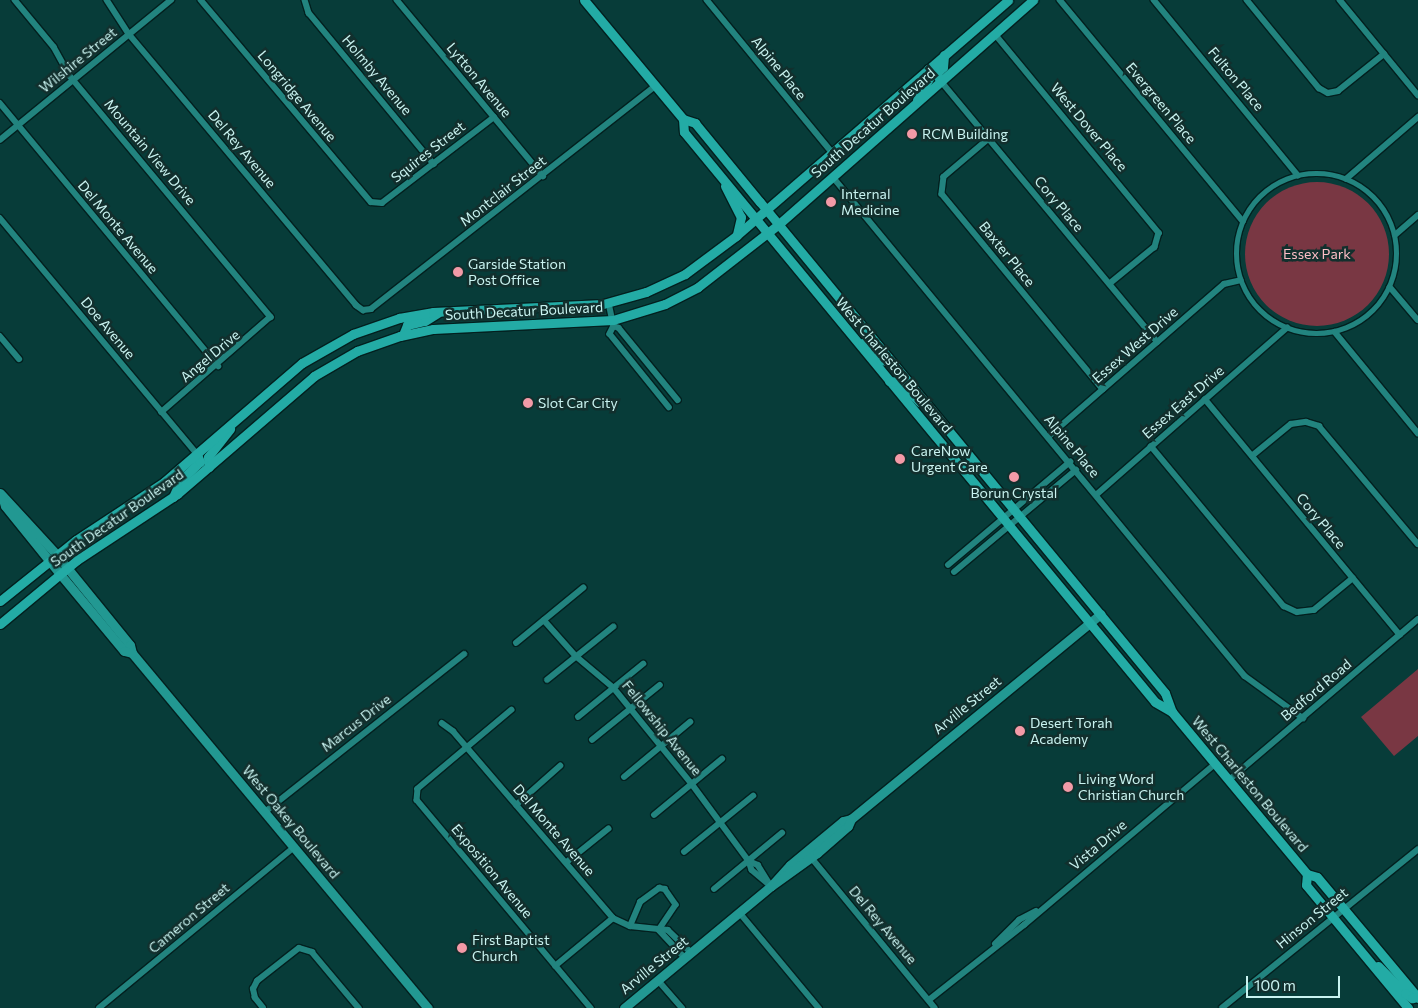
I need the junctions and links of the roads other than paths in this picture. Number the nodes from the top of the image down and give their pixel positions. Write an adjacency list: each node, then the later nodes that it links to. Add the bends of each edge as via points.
1 (15, 0): 20 (street, Mountain View Drive, via 54,47)
2 (107, 0): 15 (street, Del Rey Avenue)
3 (171, 0): 15 (street, Wilshire Street)
4 (201, 0): 39 (street, Longridge Avenue, via 364,197)
5 (305, 0): 33 (street, Holmby Avenue, via 309,13)
6 (397, 0): 26 (street, Lytton Avenue)
7 (584, 0): 22 (main road, West Charleston Boulevard)
8 (707, 0): 32 (street, Alpine Place)
9 (1008, 0): 18 (main road, South Decatur Boulevard)
10 (1033, 0): 16 (main road, South Decatur Boulevard)
11 (1060, 0): 44 (street, Evergreen Place)
12 (1154, 0): 34 (street, Fulton Place)
13 (1247, 0): 17 (street, via 1319,88 1328,93 1338,91)
14 (1340, 0): 17 (street)
15 (129, 34): 20 (street, Wilshire Street); 53 (street, Del Rey Avenue)
16 (995, 34): 21 (main road, South Decatur Boulevard); 50 (street, West Dover Place, via 1156,228 1160,238 1155,247)
17 (1384, 54): 23 (street)
18 (944, 55): 19 (main road, South Decatur Boulevard); 21 (main road, via 943,67 936,74)
19 (928, 69): 25 (main road, via 929,78); 32 (main road, South Decatur Boulevard)
20 (73, 80): 29 (street, Wilshire Street); 55 (street, Mountain View Drive)
21 (942, 81): 25 (main road, South Decatur Boulevard); 30 (street, Cory Place)
22 (655, 86): 28 (main road, West Charleston Boulevard); 35 (street, Montclair Street)
23 (1418, 95)
24 (0, 104): 29 (street, Del Monte Avenue)
25 (914, 105): 36 (main road, South Decatur Boulevard)
26 (494, 117): 33 (street, Squires Street); 35 (street, Lytton Avenue)
27 (1418, 117): 37 (street)
28 (683, 119): 38 (main road, West Charleston Boulevard, via 684,132); 40 (main road, West Charleston Boulevard, via 695,123)
29 (18, 125): 31 (street, Wilshire Street); 66 (street, Del Monte Avenue)
30 (989, 139): 50 (street, Cory Place); 68 (street, Baxter Place, via 944,177 942,194)
31 (0, 140)
32 (832, 152): 40 (main road, South Decatur Boulevard)
33 (434, 164): 39 (street, Squires Street)
34 (1298, 175): 37 (street, via 1322,173); 44 (street, via 1265,192)
35 (543, 176): 53 (street, Montclair Street, via 371,309)
36 (833, 177): 45 (main road, South Decatur Boulevard); 76 (street, Alpine Place)
37 (1346, 179): 47 (street, via 1372,195 1382,206)
38 (724, 182): 43 (main road, West Charleston Boulevard); 48 (main road, via 741,217)
39 (377, 204)
40 (766, 210): 43 (main road, South Decatur Boulevard); 45 (main road, West Charleston Boulevard)
41 (1418, 215): 47 (street)
42 (0, 218): 72 (street, Doe Avenue)
43 (755, 220): 46 (main road, West Charleston Boulevard); 48 (main road, South Decatur Boulevard)
44 (1243, 221): 49 (street, via 1237,255)
45 (779, 224): 46 (main road, South Decatur Boulevard); 65 (main road, West Charleston Boulevard)
46 (767, 234): 57 (main road, South Decatur Boulevard, via 694,290); 62 (main road, West Charleston Boulevard)
47 (1395, 235): 51 (street, via 1397,261)
48 (736, 236): 52 (main road, South Decatur Boulevard, via 676,279)
49 (1241, 280): 58 (street, via 1256,306); 63 (street, Essex West Drive, via 1224,284)
50 (1110, 284): 63 (street, Cory Place)
51 (1390, 287): 56 (street); 59 (street, via 1374,311)
52 (609, 303): 54 (main road, South Decatur Boulevard, via 580,307); 57 (street)
53 (363, 310)
54 (443, 311): 60 (main road, via 425,321 407,325); 74 (main road, South Decatur Boulevard, via 399,318 338,341 292,371)
55 (271, 317): 66 (street, Angel Drive)
56 (1418, 320)
57 (614, 323): 60 (main road, South Decatur Boulevard, via 450,328); 69 (street); 71 (street, via 610,334)
58 (1287, 328): 59 (street, via 1311,334); 70 (street, Essex East Drive)
59 (1335, 332): 75 (street)
60 (404, 335): 81 (main road, South Decatur Boulevard, via 357,351 325,368)
61 (0, 336): 64 (street)
62 (852, 336): 65 (main road, via 881,360); 67 (main road, West Charleston Boulevard)
63 (1158, 342): 68 (street, Essex West Drive)
64 (20, 359)
65 (892, 362): 73 (main road, West Charleston Boulevard)
66 (218, 366): 72 (street, Angel Drive)
67 (889, 381): 73 (main road, via 899,382); 86 (main road, West Charleston Boulevard)
68 (1103, 389): 76 (street, Essex West Drive)
69 (678, 400)
70 (1205, 400): 77 (street, Essex East Drive); 79 (street, Cory Place)
71 (669, 407)
72 (162, 412): 78 (street, Doe Avenue)
73 (942, 421): 86 (main road, West Charleston Boulevard)
74 (234, 422): 78 (main road, South Decatur Boulevard); 81 (main road, via 223,442 208,457)
75 (1418, 433)
76 (1048, 436): 80 (street, Alpine Place)
77 (1151, 446): 84 (street, Essex East Drive); 93 (street, via 1284,606 1297,612 1314,610)
78 (197, 454): 85 (main road, via 200,462 180,481); 89 (main road, South Decatur Boulevard, via 155,489)
79 (1252, 456): 88 (street, via 1291,424 1306,422 1319,426); 93 (street, Cory Place)
80 (1070, 462): 82 (street, Alpine Place); 86 (street)
81 (209, 467): 85 (main road, South Decatur Boulevard)
82 (1076, 470): 84 (street, Alpine Place); 87 (street)
83 (1, 495): 89 (street, West Oakey Boulevard)
84 (1096, 495): 114 (street, Alpine Place, via 1245,676)
85 (173, 497): 91 (main road, South Decatur Boulevard)
86 (1009, 514): 87 (main road, West Charleston Boulevard); 87 (main road, West Charleston Boulevard); 90 (street)
87 (1015, 522): 92 (street); 96 (main road, West Charleston Boulevard); 99 (main road, West Charleston Boulevard)
88 (1418, 544)
89 (52, 557): 91 (street, West Oakey Boulevard); 95 (main road, South Decatur Boulevard)
90 (948, 565)
91 (63, 571): 100 (main road, South Decatur Boulevard); 128 (street, West Oakey Boulevard, via 130,645 132,653)
92 (954, 572)
93 (1353, 578): 102 (street, Cory Place)
94 (583, 588): 98 (street)
95 (0, 601)
96 (1101, 614): 99 (street, Arville Street); 112 (main road, West Charleston Boulevard, via 1165,693)
97 (1418, 619): 102 (street, Bedford Road)
98 (544, 620): 103 (street); 105 (street, Fellowship Avenue)
99 (1090, 623): 112 (main road, West Charleston Boulevard, via 1155,702); 130 (street, Arville Street)
100 (0, 624)
101 (613, 628): 105 (street)
102 (1400, 635): 114 (street, Bedford Road)
103 (516, 643)
104 (464, 654): 128 (street, Marcus Drive)
105 (576, 656): 107 (street); 109 (street, Fellowship Avenue)
106 (643, 664): 109 (street)
107 (547, 680)
108 (660, 684): 110 (street)
109 (614, 688): 110 (street, Fellowship Avenue); 113 (street)
110 (632, 708): 117 (street); 119 (street, Fellowship Avenue)
111 (512, 710): 118 (street)
112 (1172, 712): 121 (main road, West Charleston Boulevard)
113 (578, 717)
114 (1303, 718): 124 (street, Bedford Road)
115 (690, 722): 119 (street)
116 (442, 723): 118 (street, Del Monte Avenue)
117 (592, 740)
118 (466, 746): 127 (street, Del Monte Avenue); 154 (street, Exposition Avenue, via 416,794 417,800)
119 (662, 746): 123 (street); 125 (street, Fellowship Avenue)
120 (722, 758): 125 (street)
121 (1215, 764): 124 (main road, West Charleston Boulevard); 157 (street, Vista Drive, via 1024,925)
122 (560, 766): 127 (street)
123 (624, 777)
124 (1229, 780): 143 (main road, West Charleston Boulevard)
125 (692, 784): 129 (street); 131 (street, Fellowship Avenue)
126 (753, 796): 131 (street)
127 (516, 805): 142 (street, Del Monte Avenue, via 551,848)
128 (265, 812): 136 (street, West Oakey Boulevard)
129 (654, 815)
130 (851, 819): 134 (street, Arville Street); 135 (street, Arville Street)
131 (719, 824): 138 (street); 141 (street, Fellowship Avenue)
132 (608, 829): 142 (street)
133 (782, 833): 141 (street)
134 (828, 833): 135 (street); 139 (street, Arville Street)
135 (838, 835): 140 (street, Arville Street)
136 (294, 847): 158 (street, Cameron Street); 161 (street, West Oakey Boulevard)
137 (1418, 849): 146 (street, Hinson Street)
138 (684, 852)
139 (801, 856): 140 (street); 144 (street, Arville Street)
140 (811, 857): 144 (street, Arville Street); 157 (street, Del Rey Avenue)
141 (749, 861): 144 (street, Fellowship Avenue, via 758,865); 145 (street)
142 (567, 862): 149 (street, Del Monte Avenue)
143 (1306, 874): 146 (main road, West Charleston Boulevard, via 1317,877); 148 (main road, West Charleston Boulevard, via 1306,885)
144 (771, 886): 147 (street, Arville Street)
145 (714, 889)
146 (1343, 908): 148 (street, Hinson Street); 156 (main road, West Charleston Boulevard)
147 (740, 912): 152 (street, Arville Street); 165 (street)
148 (1332, 916): 153 (main road, West Charleston Boulevard); 167 (street, Hinson Street)
149 (613, 918): 150 (street, Del Monte Avenue); 154 (street)
150 (630, 926): 151 (street, Del Monte Avenue); 151 (street, via 640,902 659,888 665,889 676,905)
151 (659, 930): 152 (street, Del Monte Avenue, via 673,933)
152 (688, 955): 155 (street, Arville Street)
153 (1369, 961): 156 (main road, via 1388,974 1406,994); 168 (main road, West Charleston Boulevard)
154 (555, 966): 162 (street, Exposition Avenue)
155 (658, 980): 163 (street, Arville Street); 164 (street)
156 (1418, 997)
157 (929, 1000): 166 (street, Del Rey Avenue)
158 (99, 1008)
159 (263, 1008): 160 (street, via 253,989 257,981 299,948 306,949)
160 (359, 1008)
161 (428, 1008)
162 (591, 1008)
163 (624, 1008)
164 (682, 1008)
165 (819, 1008)
166 (936, 1008)
167 (1222, 1008)
168 (1408, 1008)

